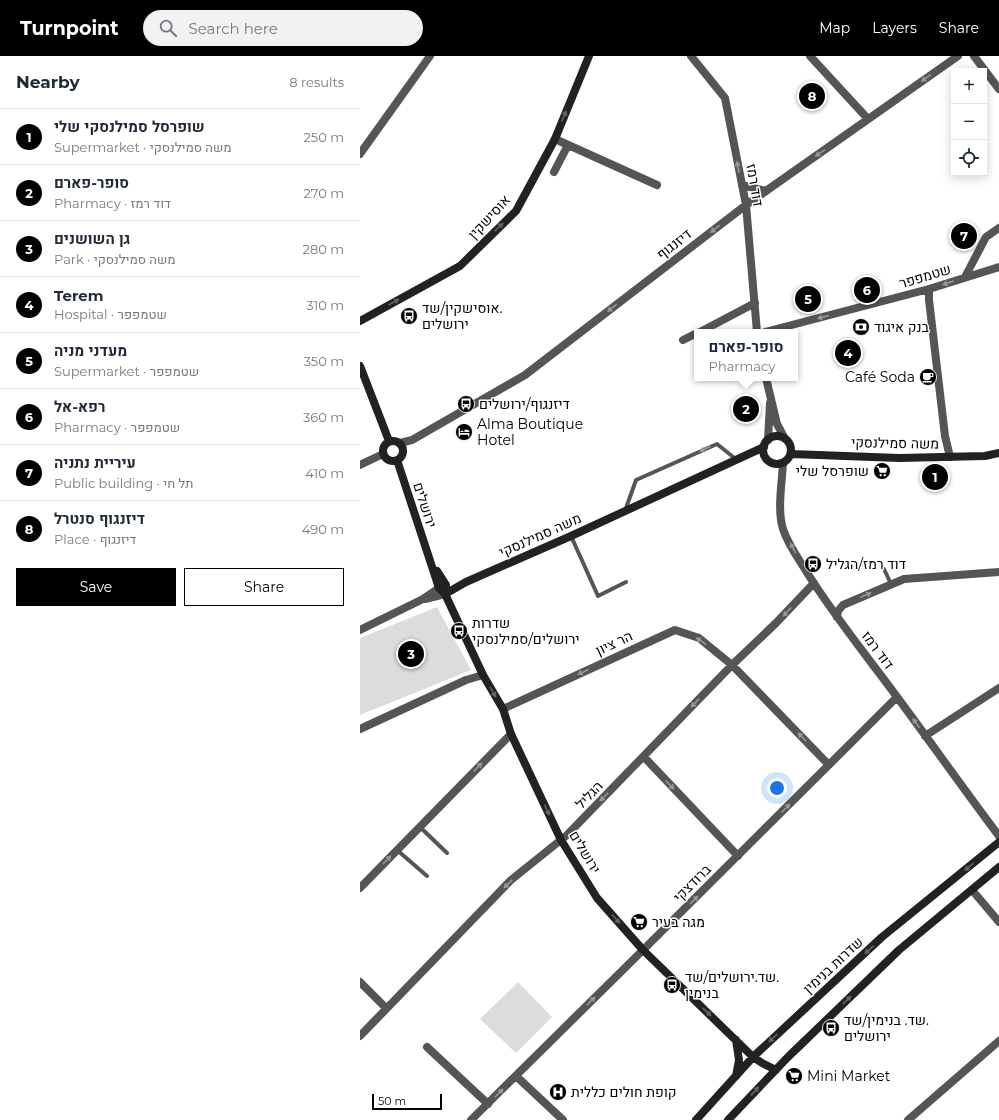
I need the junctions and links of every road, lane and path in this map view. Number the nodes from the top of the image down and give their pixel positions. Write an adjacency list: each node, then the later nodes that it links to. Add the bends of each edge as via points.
1 (430, 56): 11 (street)
2 (589, 56): 9 (street, אוסישקין, one-way to 2)
3 (691, 56): 14 (street, דוד רמז, one-way to 3, via 725,98)
4 (810, 56): 8 (street)
5 (958, 56): 8 (street, דיזנגוף, one-way to 8)
6 (974, 56): 7 (street)
7 (999, 89)
8 (868, 119): 15 (street, דיזנגוף, one-way to 15)
9 (555, 139): 10 (street); 22 (street, אוסישקין, one-way to 9, via 460,266 516,211)
10 (568, 145): 12 (street); 13 (street)
11 (360, 154)
12 (554, 172)
13 (657, 185)
14 (742, 185): 15 (street); 16 (street, דוד רמז)
15 (766, 191): 16 (street, דיזנגוף)
16 (746, 205): 21 (street, דוד רמז); 33 (street, דיזנגוף, one-way to 33, via 524,375 412,440)
17 (999, 228): 19 (street, via 986,237)
18 (999, 266): 19 (street, שטמפפר)
19 (965, 277): 20 (street, שטמפפר, one-way to 20)
20 (929, 289): 25 (street, שטמפפר, one-way to 25); 38 (street, via 945,436)
21 (755, 303): 23 (street); 24 (street, דוד רמז)
22 (360, 321)
23 (706, 329)
24 (757, 329)
25 (776, 329)
26 (694, 335): 27 (street)
27 (683, 340)
28 (360, 367): 32 (street)
29 (767, 381): 30 (street)
30 (770, 398): 31 (street, via 777,424); 34 (street)
31 (784, 437): 34 (street, via 777,436); 37 (street, via 790,444)
32 (389, 441): 33 (street); 36 (street, via 383,447)
33 (400, 443): 39 (street, via 403,452)
34 (766, 443): 40 (street, משה סמילנסקי); 41 (street, via 765,455 770,462)
35 (999, 453): 38 (street, משה סמילנסקי)
36 (383, 454): 39 (street, via 387,459); 42 (street)
37 (791, 454): 38 (street, משה סמילנסקי); 41 (street)
38 (950, 457)
39 (397, 460): 50 (street, ירושלים, via 429,559)
40 (737, 460): 43 (street, משה סמילנסקי); 43 (lane, one-way to 43, via 717,444 636,480)
41 (783, 463): 48 (street, דוד רמז, one-way to 41, via 783,529 780,506)
42 (360, 465)
43 (625, 512): 44 (street, משה סמילנסקי)
44 (571, 536): 47 (lane, via 598,596); 50 (street, משה סמילנסקי, via 466,582)
45 (884, 569): 49 (lane)
46 (999, 572): 49 (street, via 904,579)
47 (626, 582)
48 (814, 583): 51 (street, דוד רמז); 53 (street, הגליל, one-way to 53)
49 (891, 585): 51 (street, one-way to 49, via 843,605)
50 (443, 589): 52 (street, משה סמילנסקי, via 429,599 423,599); 54 (street, ירושלים)
51 (837, 617): 56 (street, דוד רמז)
52 (360, 630)
53 (732, 665): 57 (street, הר ציון, one-way to 57, via 700,638 675,630); 61 (street, הגליל, one-way to 61); 62 (street, הר ציון, one-way to 53)
54 (484, 675): 57 (street, ירושלים, one-way to 57); 58 (street, via 466,680)
55 (999, 688): 60 (street)
56 (897, 696): 60 (street, דוד רמז, one-way to 56); 62 (street, ברודצקי)
57 (503, 709): 59 (street, ירושלים)
58 (360, 729)
59 (511, 734): 63 (street, one-way to 59); 65 (street, ירושלים, one-way to 65)
60 (925, 736): 64 (street, דוד רמז)
61 (644, 757): 65 (street, הגליל, one-way to 65); 69 (street, one-way to 69)
62 (829, 765): 69 (street, ברודצקי, one-way to 62)
63 (420, 826): 67 (street); 68 (lane)
64 (999, 836)
65 (561, 840): 75 (street, ירושלים, one-way to 75, via 597,898); 77 (street, הגליל, one-way to 77, via 511,880)
66 (999, 842): 82 (street, שדרות בנימין, one-way to 82, via 882,937)
67 (397, 850): 71 (lane); 72 (street, one-way to 67)
68 (448, 853)
69 (738, 856): 75 (street, ברודצקי, one-way to 69)
70 (999, 867): 73 (street)
71 (427, 876)
72 (360, 888)
73 (972, 890): 74 (street); 83 (street, one-way to 73, via 898,950)
74 (999, 922)
75 (643, 950): 79 (street, ירושלים, one-way to 79); 84 (street, ברודצקי, one-way to 75)
76 (360, 982): 77 (street)
77 (386, 1008): 78 (street, הגליל)
78 (360, 1036)
79 (736, 1039): 82 (street, ירושלים); 85 (street, via 739,1060)
80 (999, 1041): 91 (street)
81 (427, 1047): 86 (street)
82 (754, 1057): 83 (street, ירושלים); 85 (street, שדרות בנימין)
83 (776, 1070): 90 (street, one-way to 83)
84 (516, 1076): 86 (street, ברודצקי, one-way to 84); 88 (street)
85 (736, 1076): 89 (street, שדרות בנימין)
86 (488, 1104): 87 (street, ברודצקי)
87 (471, 1120)
88 (563, 1120)
89 (696, 1120)
90 (728, 1120)
91 (908, 1120)

